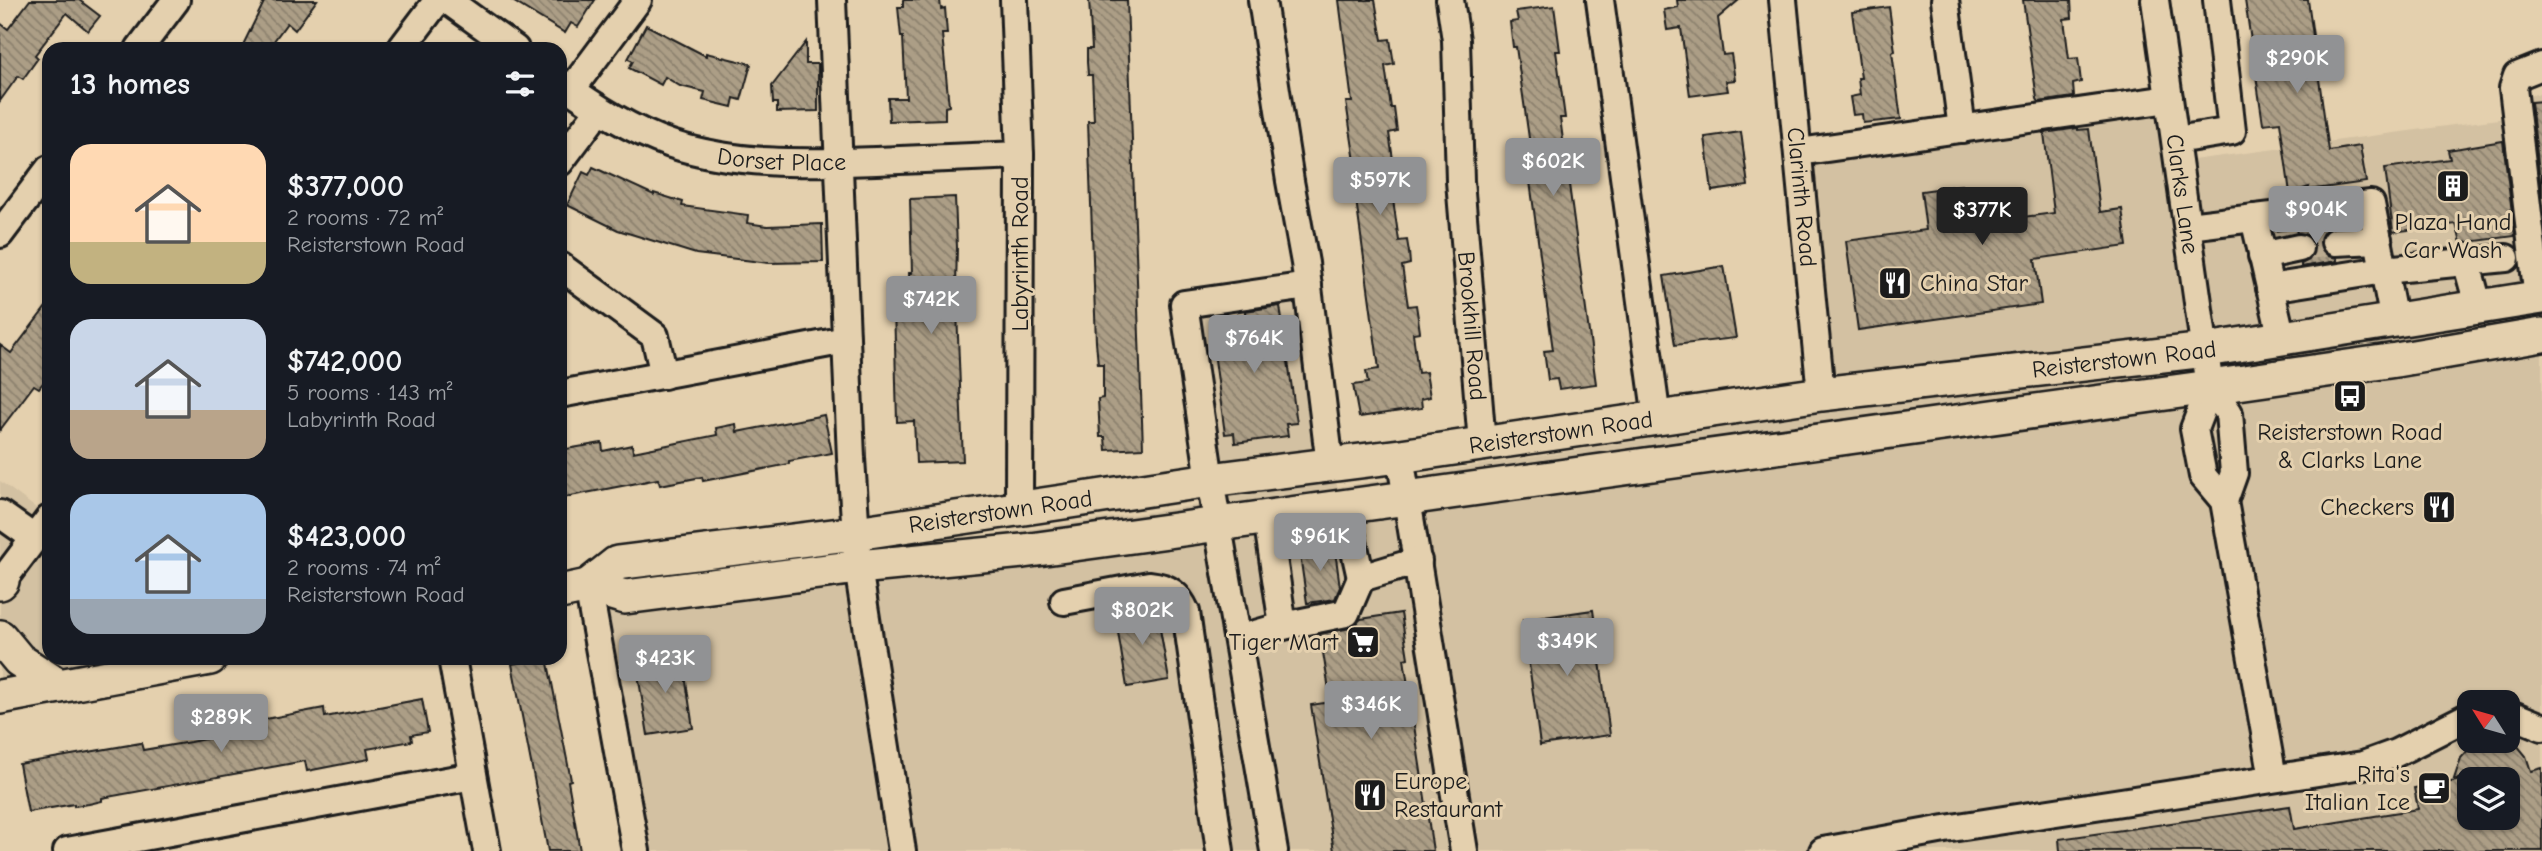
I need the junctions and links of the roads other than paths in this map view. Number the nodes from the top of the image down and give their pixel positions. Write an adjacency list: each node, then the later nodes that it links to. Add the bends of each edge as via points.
1 (176, 0): 14 (street)
2 (438, 0): 15 (street)
3 (447, 0): 16 (street)
4 (638, 0): 18 (street)
5 (1014, 0): 26 (street, Labyrinth Road)
6 (1262, 0): 40 (street)
7 (1450, 0): 54 (street, Brookhill Road)
8 (1600, 0): 53 (street)
9 (1783, 0): 24 (street, Clarinth Road)
10 (1945, 0): 22 (street)
11 (2155, 0): 20 (street, Clarks Lane)
12 (2217, 0): 23 (street, via 2232,131)
13 (824, 2): 27 (street)
14 (144, 42)
15 (406, 42)
16 (505, 42)
17 (2542, 66): 42 (street, via 2517,76 2513,88)
18 (567, 85)
19 (567, 87): 21 (street, Dorset Place)
20 (2169, 99): 22 (street); 23 (street, Clarks Lane)
21 (599, 110): 25 (street); 27 (street, Dorset Place, via 670,144 702,152 782,164)
22 (1962, 128): 24 (street)
23 (2176, 140): 30 (street, Clarks Lane)
24 (1799, 152): 52 (street, Clarinth Road)
25 (567, 153)
26 (1020, 155): 27 (street, Dorset Place); 62 (street, Labyrinth Road)
27 (839, 162): 47 (street)
28 (42, 178): 31 (street)
29 (2254, 218): 30 (street); 32 (street, via 2371,204); 35 (street)
30 (2188, 226): 48 (street, Clarks Lane)
31 (0, 234)
32 (2378, 240): 33 (street); 38 (street)
33 (2335, 242)
34 (2299, 248): 35 (street)
35 (2262, 256): 41 (street)
36 (2506, 258): 37 (street)
37 (2466, 261): 38 (street); 43 (street)
38 (2384, 270): 41 (street); 44 (street)
39 (567, 271): 49 (street, via 655,335)
40 (1308, 286): 57 (street); 58 (street, via 1184,304)
41 (2270, 288): 46 (street)
42 (2540, 298): 43 (main road, Reisterstown Road)
43 (2480, 308): 44 (main road, Reisterstown Road)
44 (2394, 321): 46 (main road, Reisterstown Road)
45 (2542, 335): 50 (main road, Reisterstown Road)
46 (2282, 339): 48 (main road, Reisterstown Road)
47 (846, 340): 49 (street); 67 (street)
48 (2206, 350): 50 (street, Clarks Lane); 52 (main road, Reisterstown Road)
49 (664, 374): 51 (street)
50 (2210, 387): 56 (main road, Reisterstown Road); 60 (street, via 2229,413 2234,473); 60 (street, via 2194,429 2203,476)
51 (567, 393)
52 (1821, 394): 53 (main road, Reisterstown Road); 56 (main road, via 1814,417 1702,435)
53 (1657, 419): 54 (main road, Reisterstown Road)
54 (1482, 443): 55 (main road, Reisterstown Road)
55 (1400, 456): 57 (main road, Reisterstown Road); 59 (street)
56 (1664, 462): 59 (main road, Reisterstown Road)
57 (1330, 465): 58 (main road, Reisterstown Road)
58 (1210, 480): 62 (main road, Reisterstown Road); 65 (street)
59 (1408, 499): 61 (main road, Reisterstown Road); 68 (street)
60 (2224, 501): 85 (street)
61 (1345, 506): 64 (main road, Reisterstown Road); 70 (street)
62 (1019, 509): 67 (main road, Reisterstown Road)
63 (0, 514): 66 (street)
64 (1267, 517): 65 (main road, Reisterstown Road); 74 (street)
65 (1218, 524): 69 (main road, Reisterstown Road, via 1023,551); 76 (street)
66 (42, 528): 71 (street)
67 (856, 533): 69 (street); 72 (main road, Reisterstown Road, via 617,563)
68 (1418, 561): 70 (street); 92 (street)
69 (858, 567): 72 (main road, Reisterstown Road, via 625,597); 89 (street)
70 (1361, 578): 74 (street, via 1346,613)
71 (1, 583)
72 (574, 589): 88 (street)
73 (1064, 601): 90 (street, via 1149,585 1172,591 1181,600)
74 (1283, 626): 76 (street)
75 (0, 636): 79 (main road, via 19,660)
76 (1238, 639): 91 (street)
77 (172, 665): 79 (main road)
78 (453, 665): 84 (street)
79 (59, 686): 80 (main road)
80 (0, 697)
81 (2520, 718): 83 (street)
82 (2457, 722): 85 (street, via 2363,765)
83 (2542, 727)
84 (473, 776): 86 (street); 87 (street)
85 (2273, 778): 93 (street)
86 (67, 851)
87 (487, 851)
88 (636, 851)
89 (902, 851)
90 (1220, 851)
91 (1273, 851)
92 (1464, 851)
93 (1822, 851)

